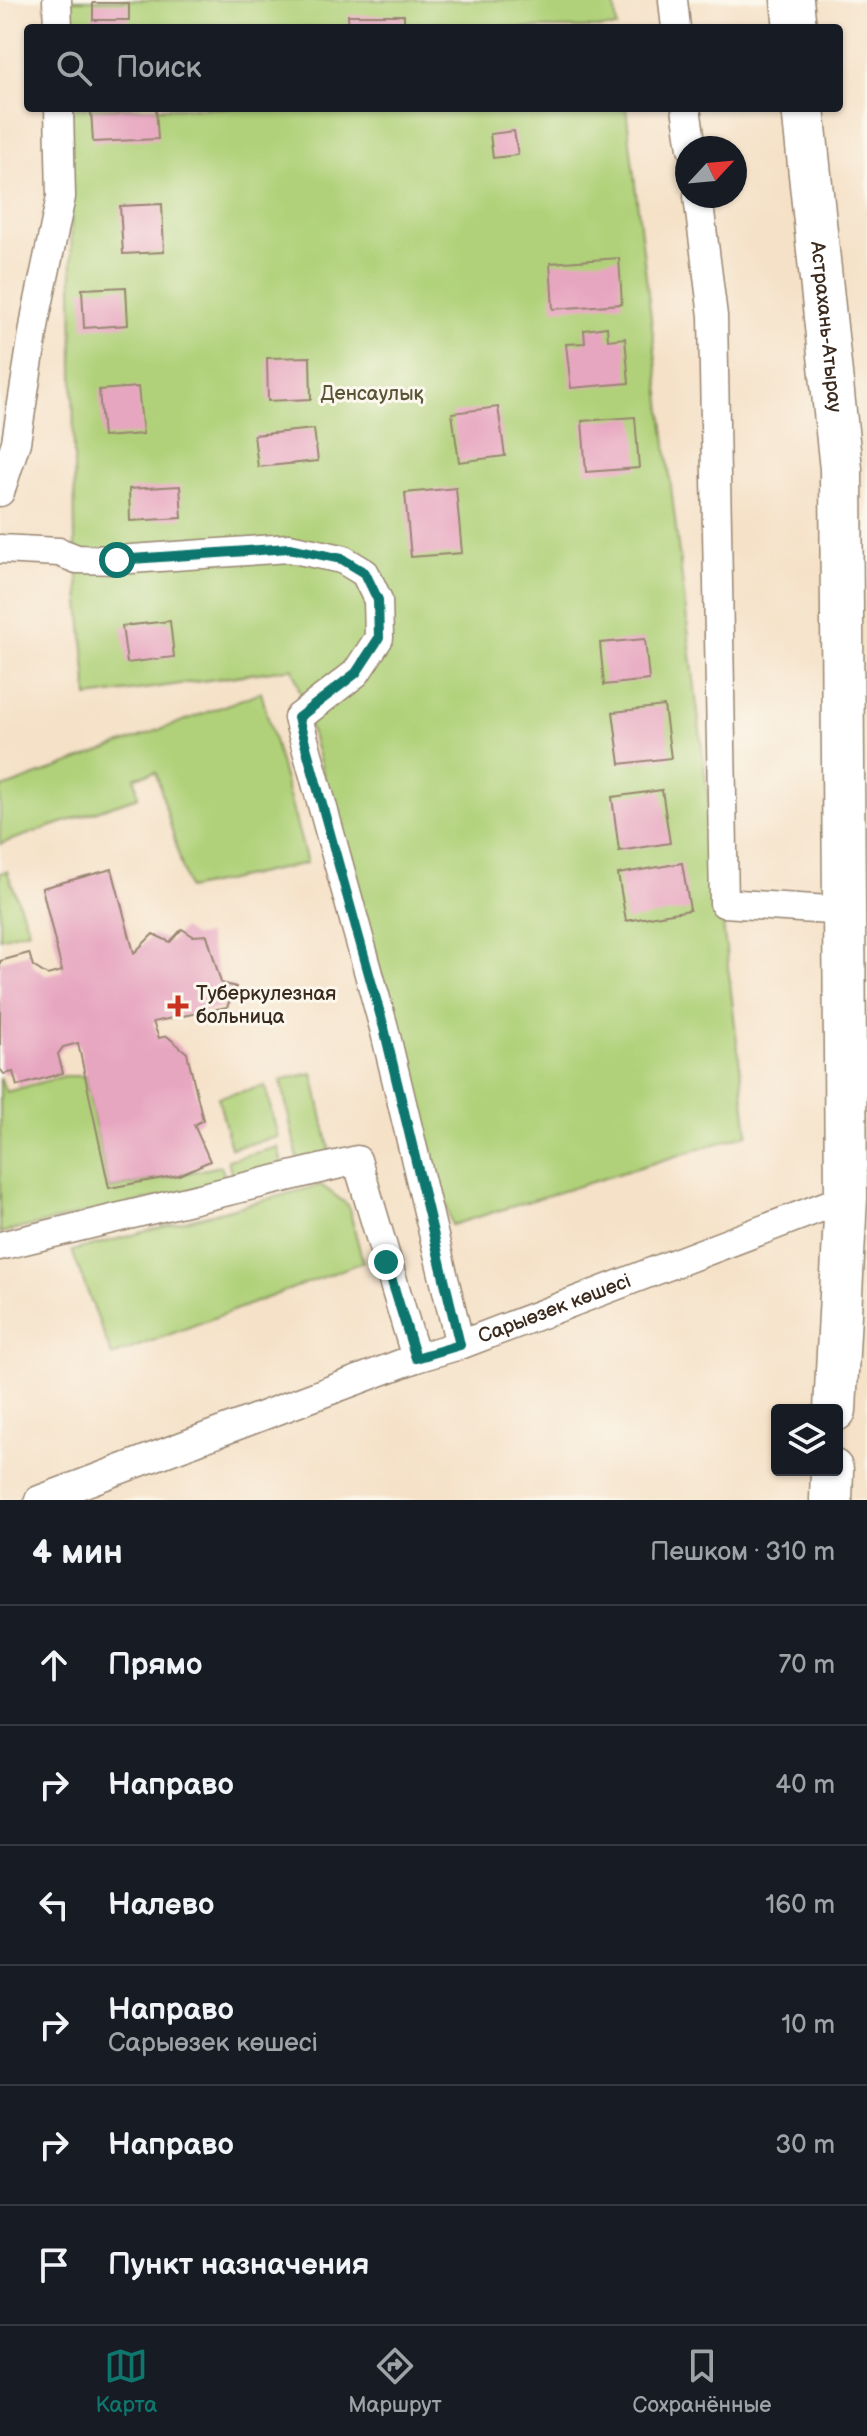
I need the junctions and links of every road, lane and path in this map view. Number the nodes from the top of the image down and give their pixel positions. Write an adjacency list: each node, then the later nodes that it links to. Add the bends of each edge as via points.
1 (57, 0): 3 (street)
2 (673, 0): 4 (street)
3 (58, 24)
4 (676, 24)
5 (59, 112): 10 (street, via 61,197)
6 (687, 112): 8 (street)
7 (803, 112): 13 (highway, Астрахань-Атырау, via 841,469)
8 (690, 136)
9 (700, 208): 14 (street, via 713,316 724,903)
10 (8, 432): 11 (street)
11 (0, 492)
12 (0, 549): 17 (street, via 117,560 289,548 342,559 365,573 378,600 379,638 356,673 298,718 384,1028)
13 (855, 793): 14 (highway, Астрахань-Атырау)
14 (845, 911): 15 (highway, Астрахань-Атырау)
15 (846, 1198): 17 (street, Сарыөзек көшесі); 19 (highway, Астрахань-Атырау)
16 (0, 1246): 18 (street, via 357,1160)
17 (460, 1345): 18 (street, Сарыөзек көшесі)
18 (416, 1358): 21 (street, Сарыөзек көшесі)
19 (835, 1404)
20 (832, 1476): 22 (highway)
21 (39, 1500)
22 (831, 1500)

